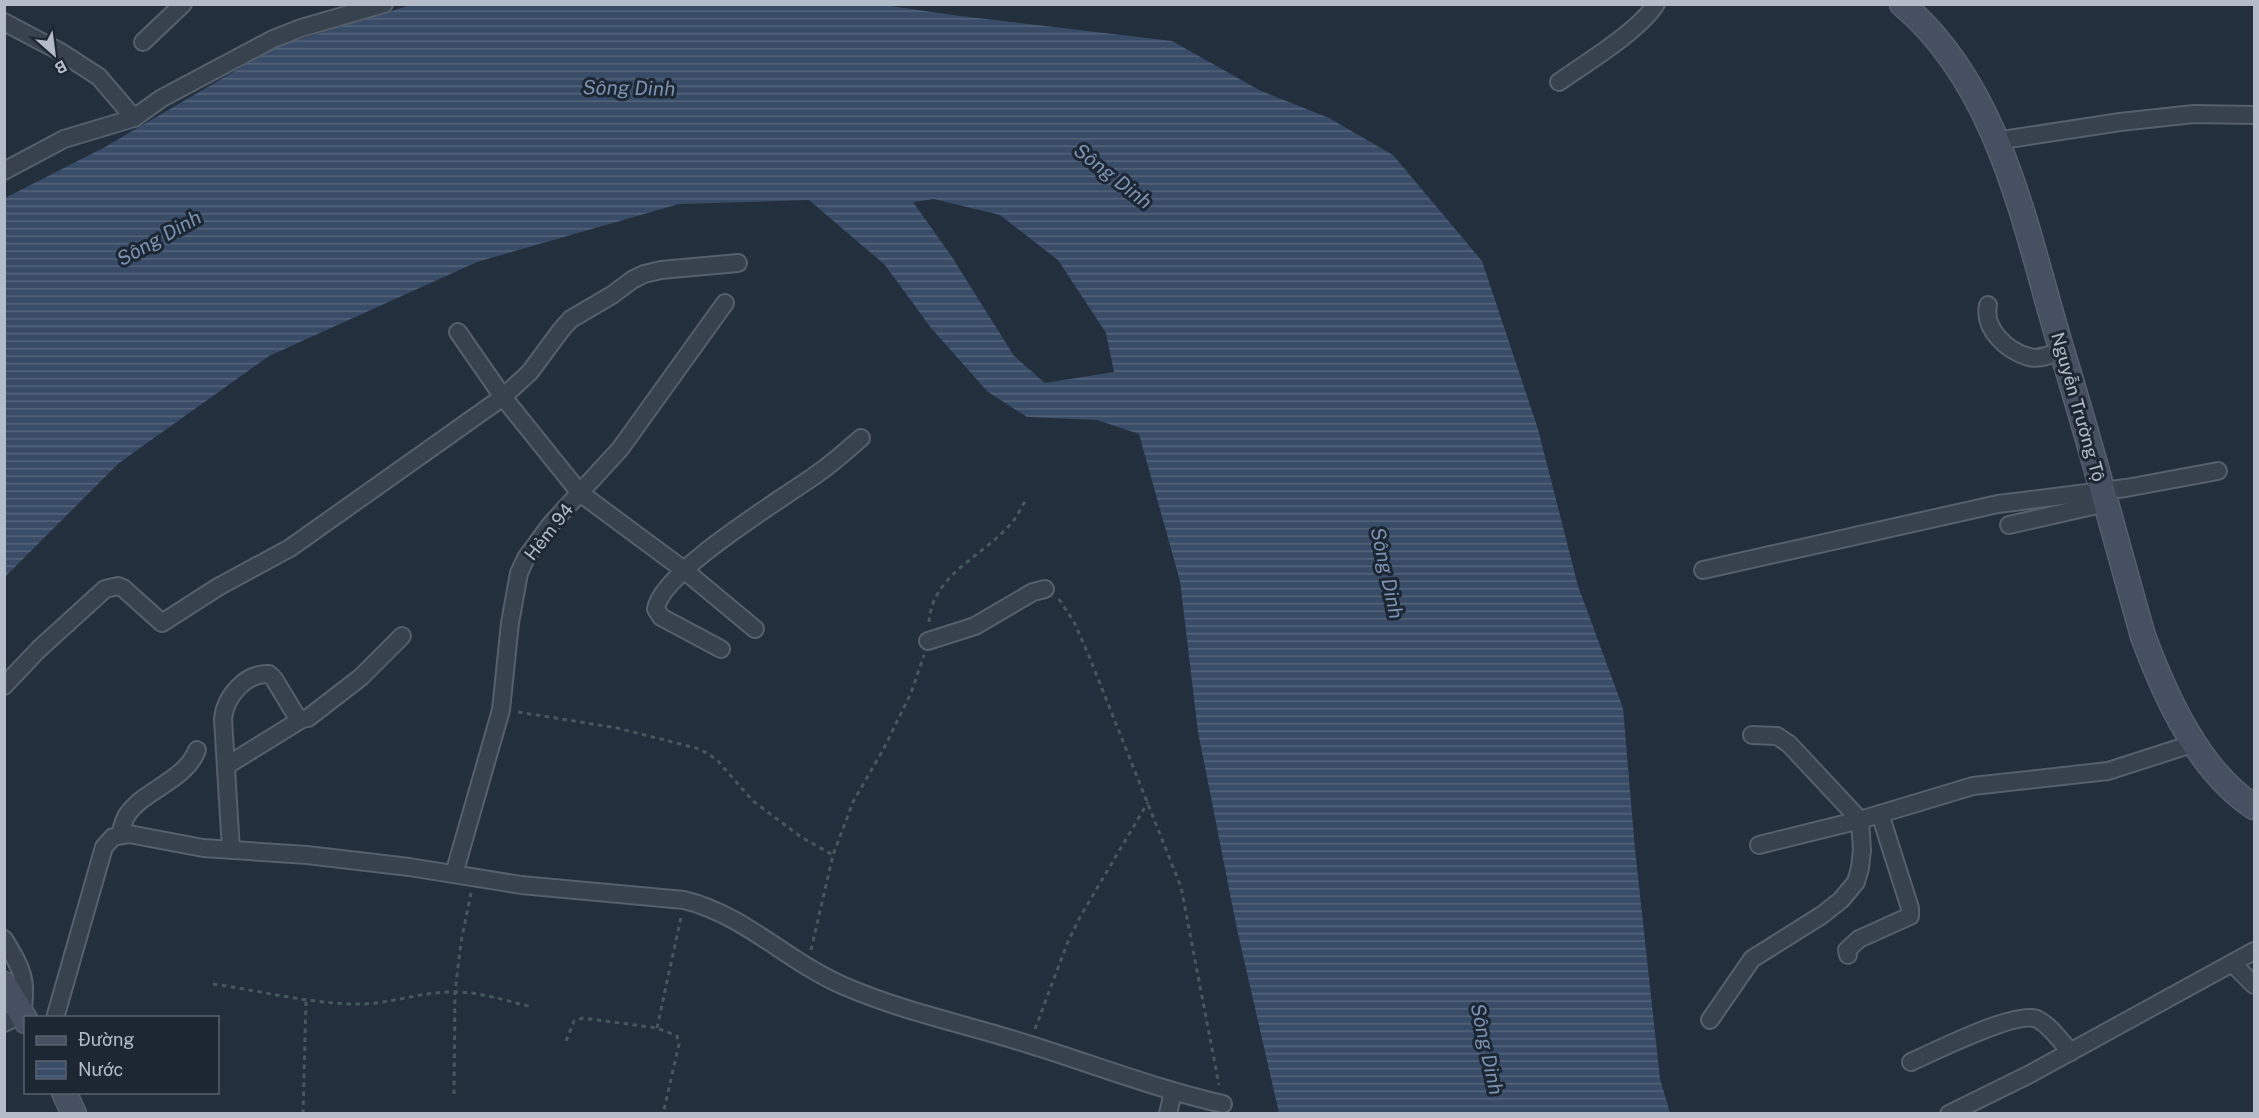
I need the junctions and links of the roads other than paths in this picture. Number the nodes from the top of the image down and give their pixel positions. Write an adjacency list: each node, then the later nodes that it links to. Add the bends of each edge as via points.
1 (183, 4): 6 (street)
2 (384, 4): 9 (street, via 273,39 162,98)
3 (1656, 4): 7 (street, via 1650,14)
4 (1902, 4): 10 (street, Nguyễn Trường Tộ, via 1936,39 1965,79)
5 (4, 22): 9 (street, via 99,77)
6 (143, 42)
7 (1559, 82)
8 (2254, 115): 10 (street, via 2194,114)
9 (134, 118): 11 (street, via 64,139)
10 (1996, 141): 16 (street, Nguyễn Trường Tộ, via 2026,225)
11 (4, 171)
12 (738, 263): 17 (street, via 661,270 632,280 571,319 530,372)
13 (724, 303): 20 (street, Hẻm 94, via 620,449)
14 (1988, 305): 16 (street, via 1986,315 1993,332 2014,350 2041,358)
15 (458, 332): 17 (street)
16 (2062, 351): 21 (street, Nguyễn Trường Tộ)
17 (503, 397): 20 (street); 30 (street, via 290,549 219,587 165,623 160,623 123,588 105,589)
18 (861, 438): 23 (street)
19 (2218, 471): 21 (street)
20 (580, 493): 23 (street); 42 (street, Hẻm 94, via 545,532 519,573 501,710)
21 (2104, 497): 22 (street); 24 (street, via 1989,506); 33 (street, Nguyễn Trường Tộ, via 2150,654)
22 (2009, 525)
23 (684, 570): 26 (street); 29 (street, via 661,596 657,613)
24 (1703, 570)
25 (1045, 590): 28 (street, via 1025,596 975,626)
26 (755, 629)
27 (402, 636): 31 (street, via 361,677)
28 (928, 641)
29 (722, 650)
30 (4, 686)
31 (302, 719): 35 (street); 35 (street, via 272,676 265,674 250,680 234,692 224,711)
32 (1752, 735): 38 (street, via 1776,735 1789,744)
33 (2195, 743): 36 (street, Nguyễn Trường Tộ, via 2220,777); 37 (street, via 2108,771 1973,786)
34 (197, 750): 39 (street, via 185,768 127,815)
35 (226, 766): 41 (street)
36 (2254, 807)
37 (1880, 814): 38 (street); 45 (street, via 1910,916 1859,939 1847,950)
38 (1860, 820): 40 (street); 51 (street, via 1862,850 1856,882 1822,915 1752,959)
39 (120, 835): 41 (street); 49 (street, via 104,847)
40 (1759, 845)
41 (231, 850): 42 (street, via 307,855)
42 (454, 874): 54 (street, via 521,885 684,900 708,907 737,920 844,986)
43 (4, 939): 50 (street, via 22,970 25,997)
44 (2254, 951): 46 (street)
45 (1848, 955)
46 (2233, 964): 48 (street); 52 (street)
47 (4, 984): 50 (street)
48 (2254, 985)
49 (55, 1016)
50 (17, 1019)
51 (1710, 1020)
52 (2070, 1052): 53 (street, via 2037,1019 2026,1018 1994,1026); 59 (street)
53 (1911, 1062)
54 (1173, 1092): 56 (street); 58 (street)
55 (65, 1094): 57 (street)
56 (1222, 1104)
57 (74, 1113)
58 (1168, 1113)
59 (1949, 1113)

